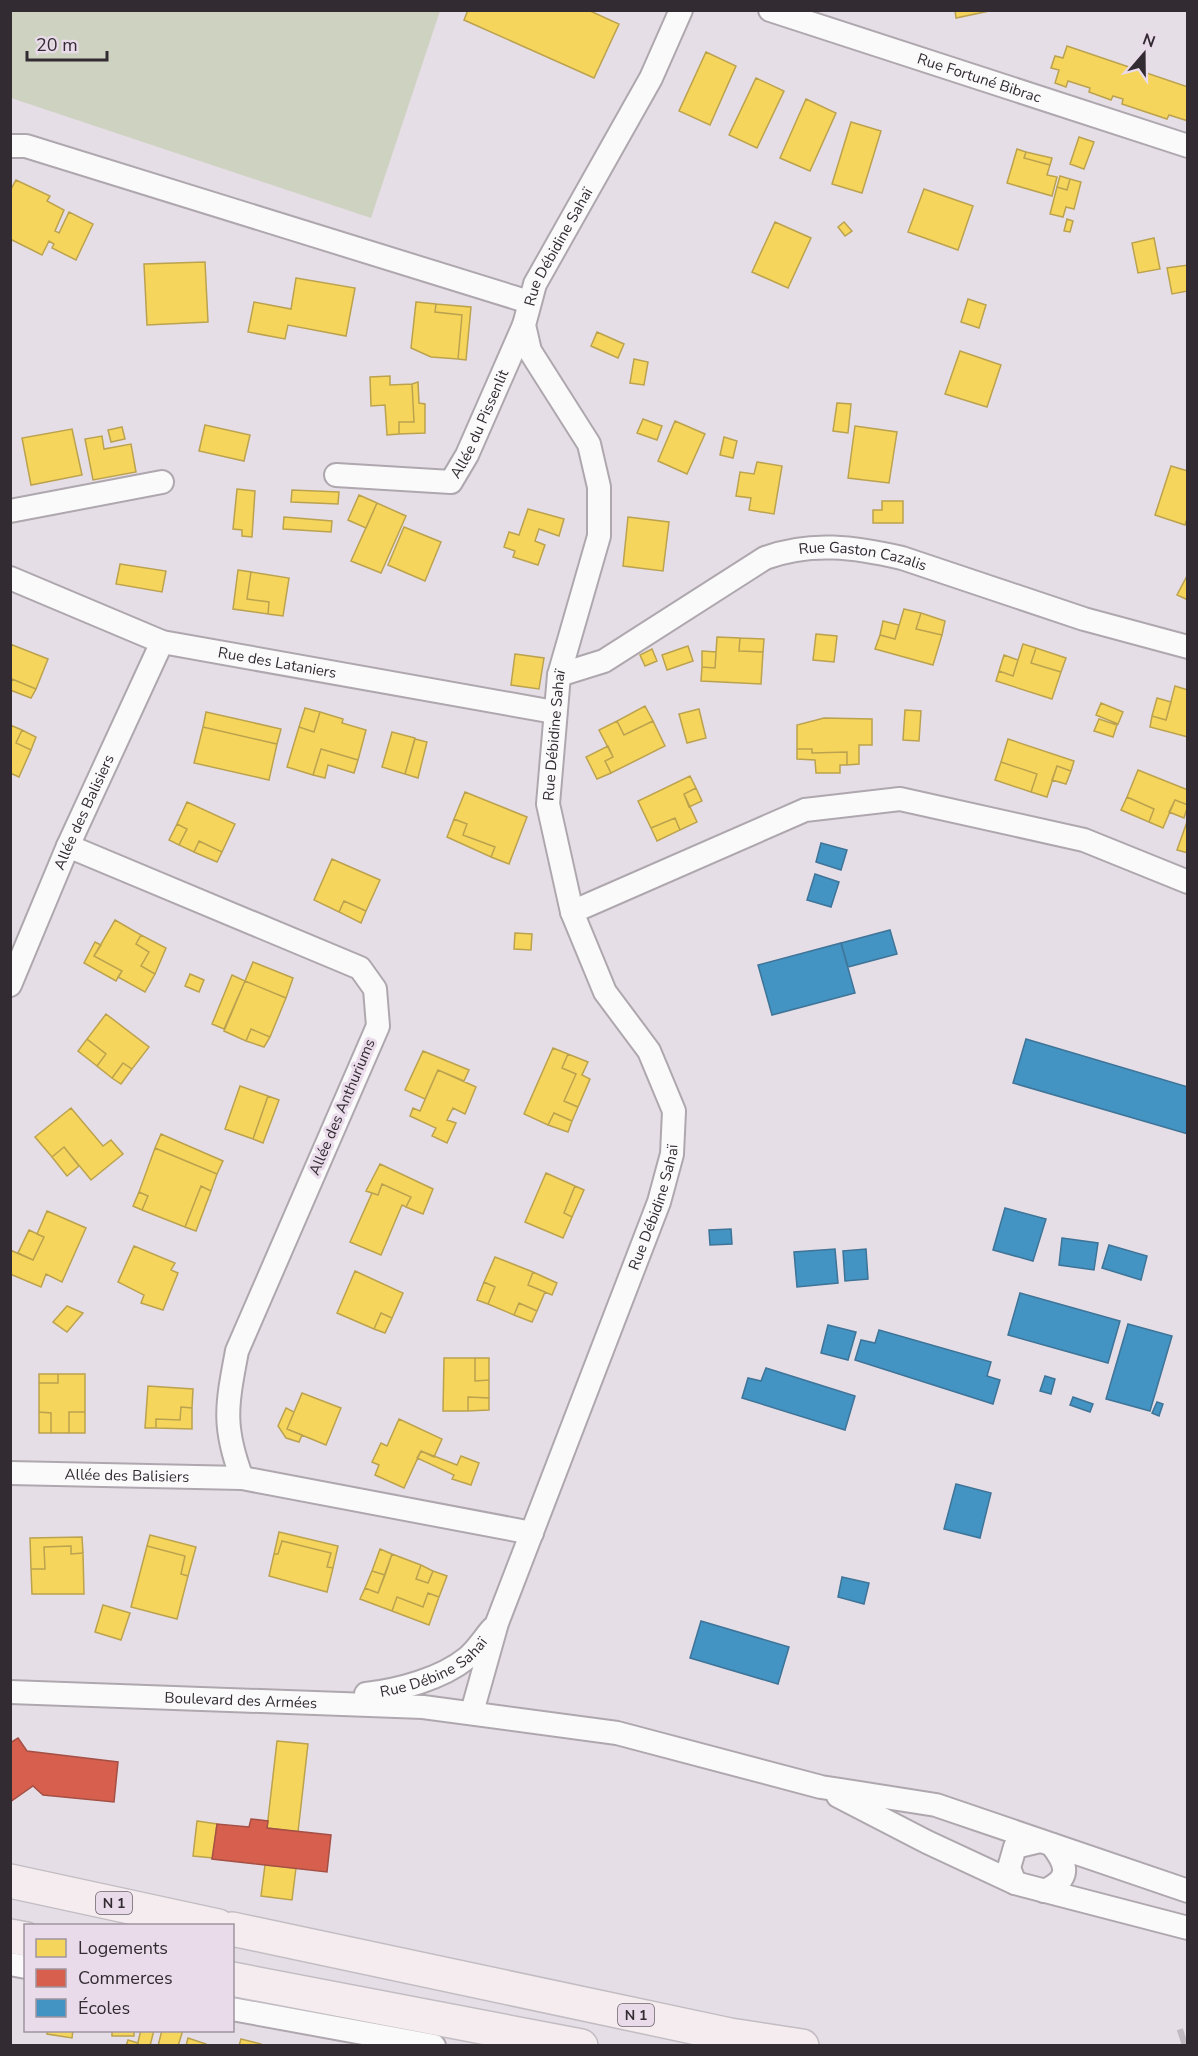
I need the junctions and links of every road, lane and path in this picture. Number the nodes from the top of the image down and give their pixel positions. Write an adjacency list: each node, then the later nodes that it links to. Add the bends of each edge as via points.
1 (681, 10): 5 (street, Rue Débidine Sahaï, via 651,78 535,284)
2 (770, 10): 4 (street, Rue Fortuné Bibrac)
3 (10, 146): 5 (street, via 26,146)
4 (1188, 146)
5 (529, 302): 6 (street, Rue Débidine Sahaï)
6 (524, 326): 7 (street, Allée du Pissenlit, via 467,455 451,482); 13 (street, Rue Débidine Sahaï, via 530,351 589,444 599,488 599,536)
7 (336, 475)
8 (162, 482): 9 (street)
9 (10, 511)
10 (10, 578): 11 (street, Rue des Lataniers)
11 (162, 642): 14 (street, Rue des Lataniers); 15 (street, Allée des Balisiers)
12 (1188, 647): 13 (street, Rue Gaston Cazalis, via 1084,619 902,558 821,546 765,558 604,661)
13 (559, 675): 14 (street, Rue Débidine Sahaï)
14 (554, 712): 17 (street, Rue Débidine Sahaï, via 548,804)
15 (68, 846): 18 (street, Allée des Balisiers); 20 (street, Allée des Anthuriums, via 360,968 375,989 378,1026 237,1351 226,1407 232,1450)
16 (1188, 882): 17 (street, via 1084,840 900,799 805,810)
17 (572, 912): 21 (street, Rue Débidine Sahaï, via 605,992 649,1051 662,1081 674,1111 672,1154 659,1202)
18 (10, 985)
19 (10, 1473): 20 (street, Allée des Balisiers)
20 (242, 1478): 21 (street, Allée des Balisiers)
21 (532, 1533): 22 (street, Rue Débidine Sahaï)
22 (497, 1623): 24 (street, Rue Débine Sahaï, via 467,1658 398,1690); 25 (street, Rue Débidine Sahaï)
23 (10, 1692): 24 (street, Boulevard des Armées)
24 (288, 1702): 25 (street, Boulevard des Armées)
25 (472, 1712): 26 (street, Boulevard des Armées, via 617,1733)
26 (821, 1787): 27 (street, via 936,1805); 29 (street)
27 (1046, 1843): 29 (street, via 1015,1847 1009,1868); 30 (street, via 1063,1859 1064,1874); 31 (street)
28 (10, 1881): 32 (highway, N 1)
29 (1015, 1883): 30 (street)
30 (1044, 1891): 33 (street)
31 (1188, 1891)
32 (210, 1924)
33 (1188, 1928)
34 (234, 1929): 40 (highway, N 1, via 718,2032)
35 (234, 1981): 37 (highway)
36 (234, 2009): 37 (street)
37 (440, 2033): 38 (highway, via 469,2034); 39 (highway)
38 (526, 2046)
39 (581, 2046)
40 (802, 2046)

